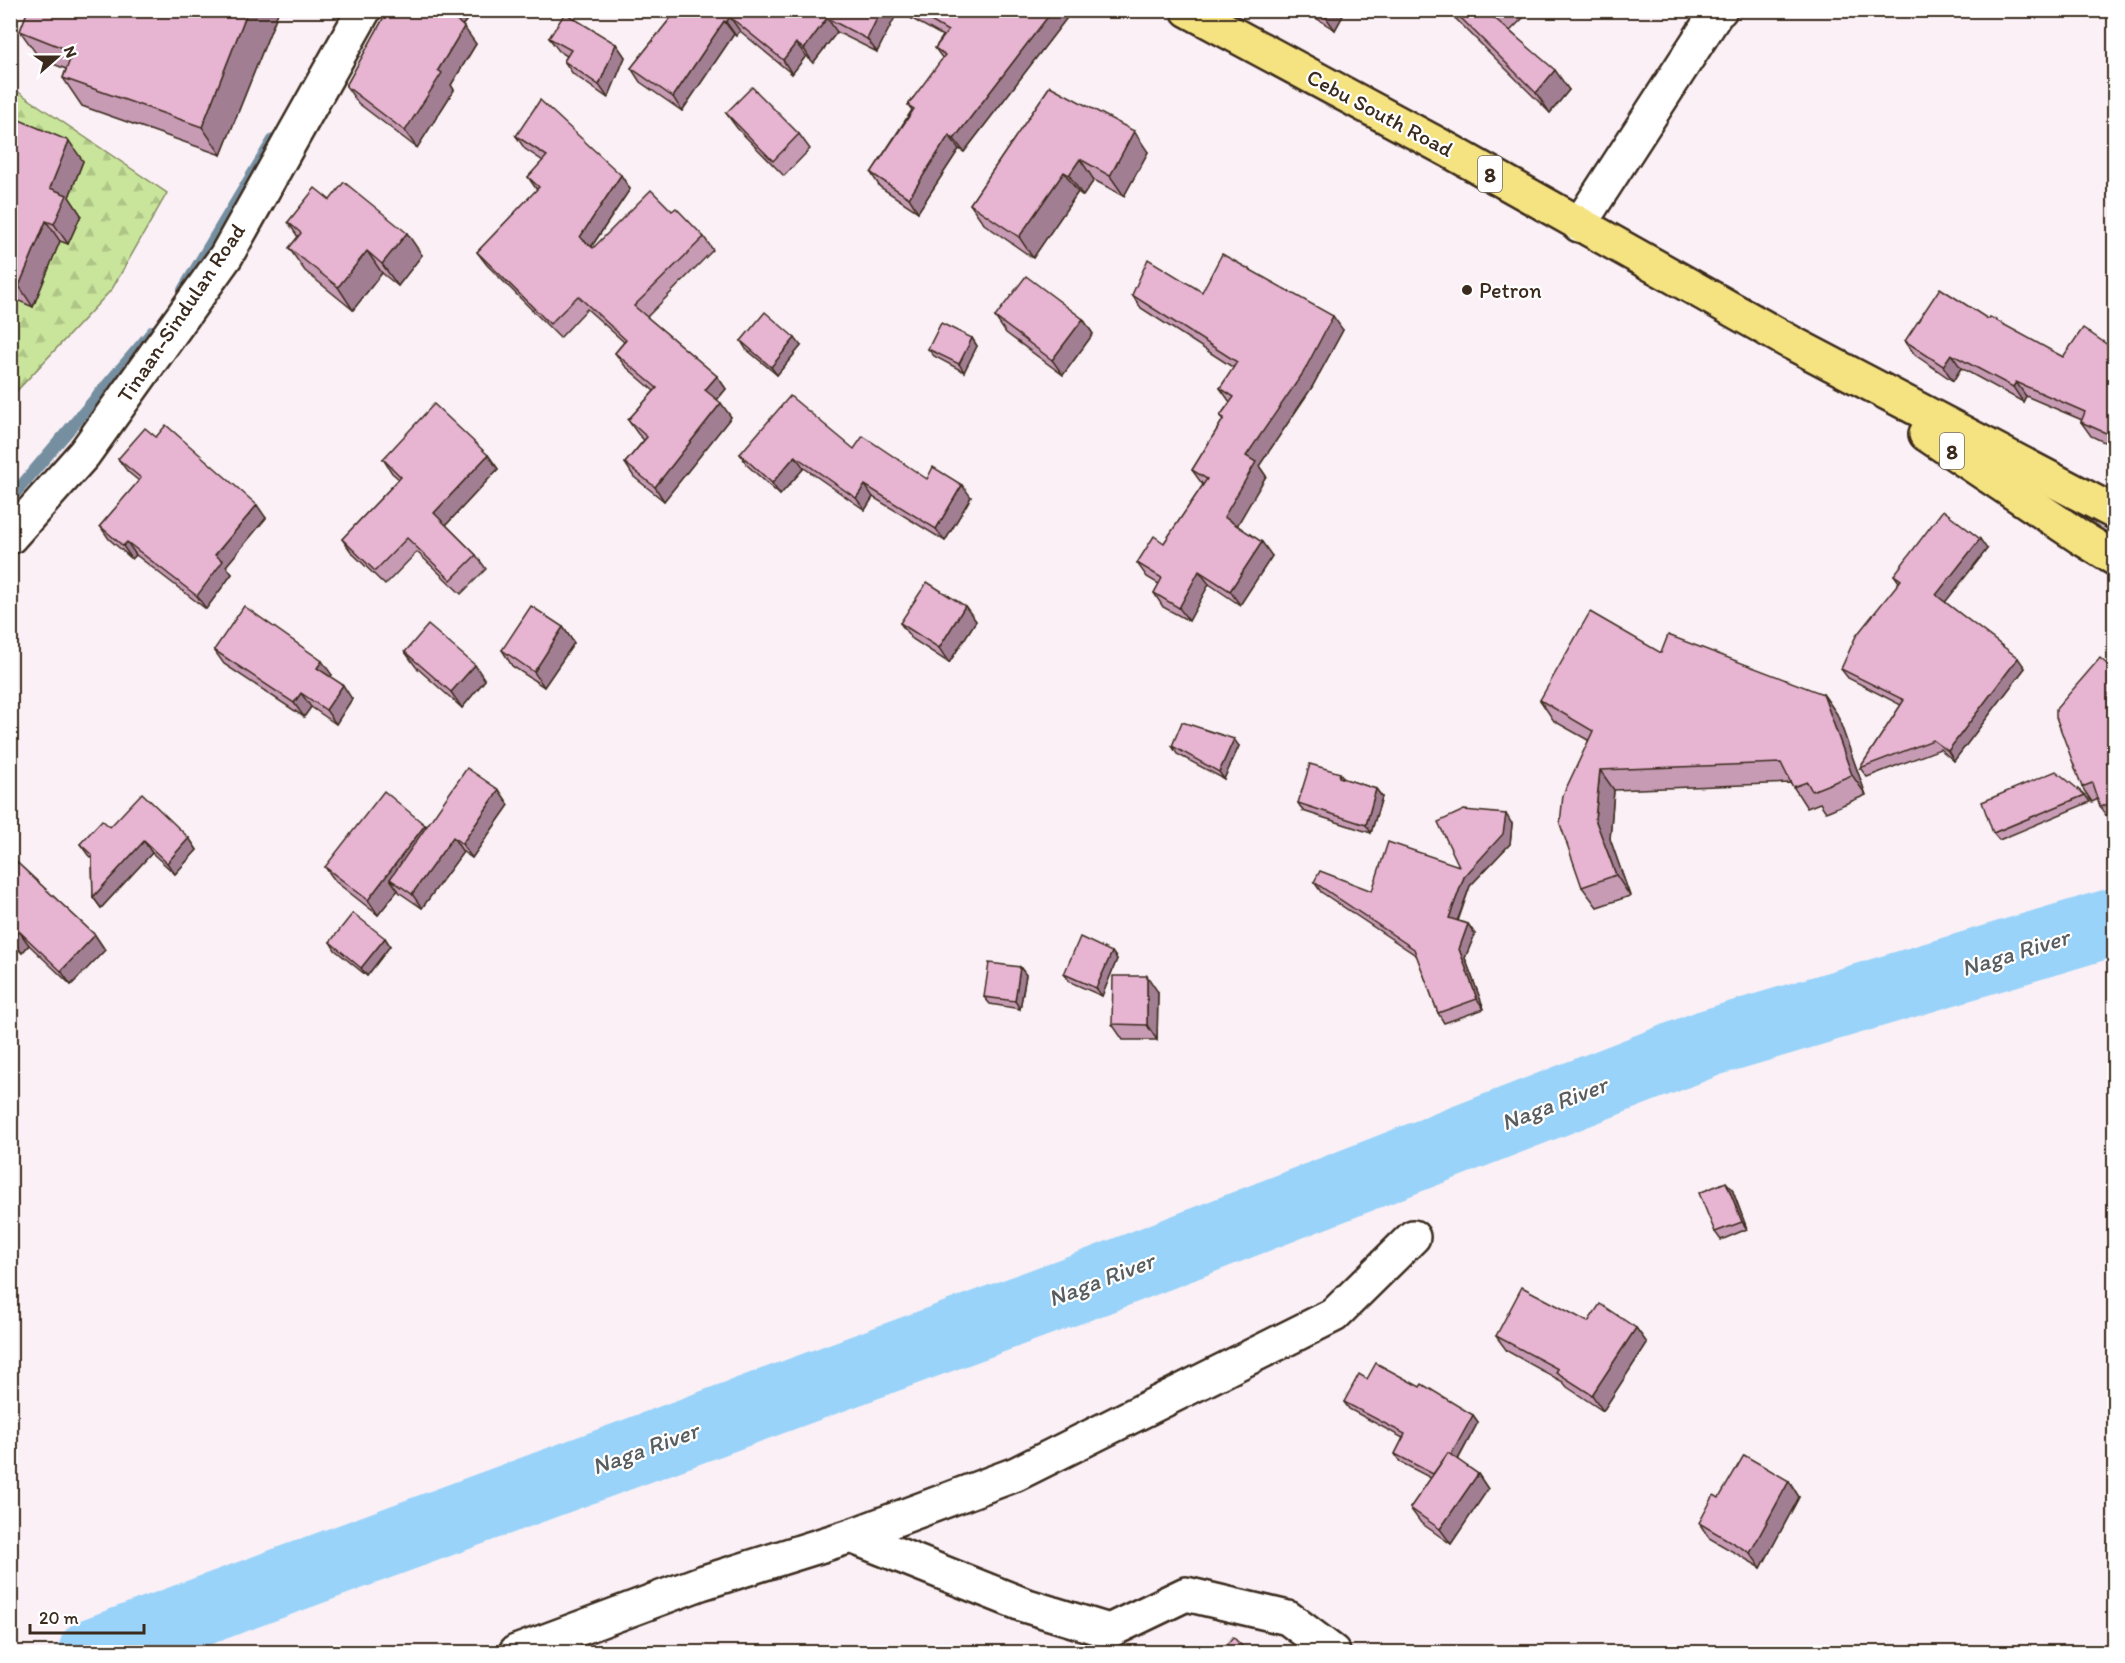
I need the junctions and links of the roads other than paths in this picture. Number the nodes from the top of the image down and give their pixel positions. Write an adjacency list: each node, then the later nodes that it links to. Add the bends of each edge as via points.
1 (364, 10): 7 (street, Tinaan-Sindulan Road, via 226,256 84,454)
2 (1188, 10): 4 (highway, Cebu South Road / 8)
3 (1720, 10): 4 (street)
4 (1579, 225): 5 (highway, Cebu South Road / 8)
5 (1790, 342): 6 (highway, Cebu South Road / 8); 8 (highway, Cebu South Road / 8)
6 (2115, 512)
7 (10, 537)
8 (2115, 558)
9 (1413, 1238): 10 (street, via 1334,1315 1016,1474)
10 (852, 1536): 11 (street, via 701,1583); 12 (street, via 1024,1605 1109,1631 1186,1594 1288,1618)
11 (516, 1653)
12 (1333, 1653)

